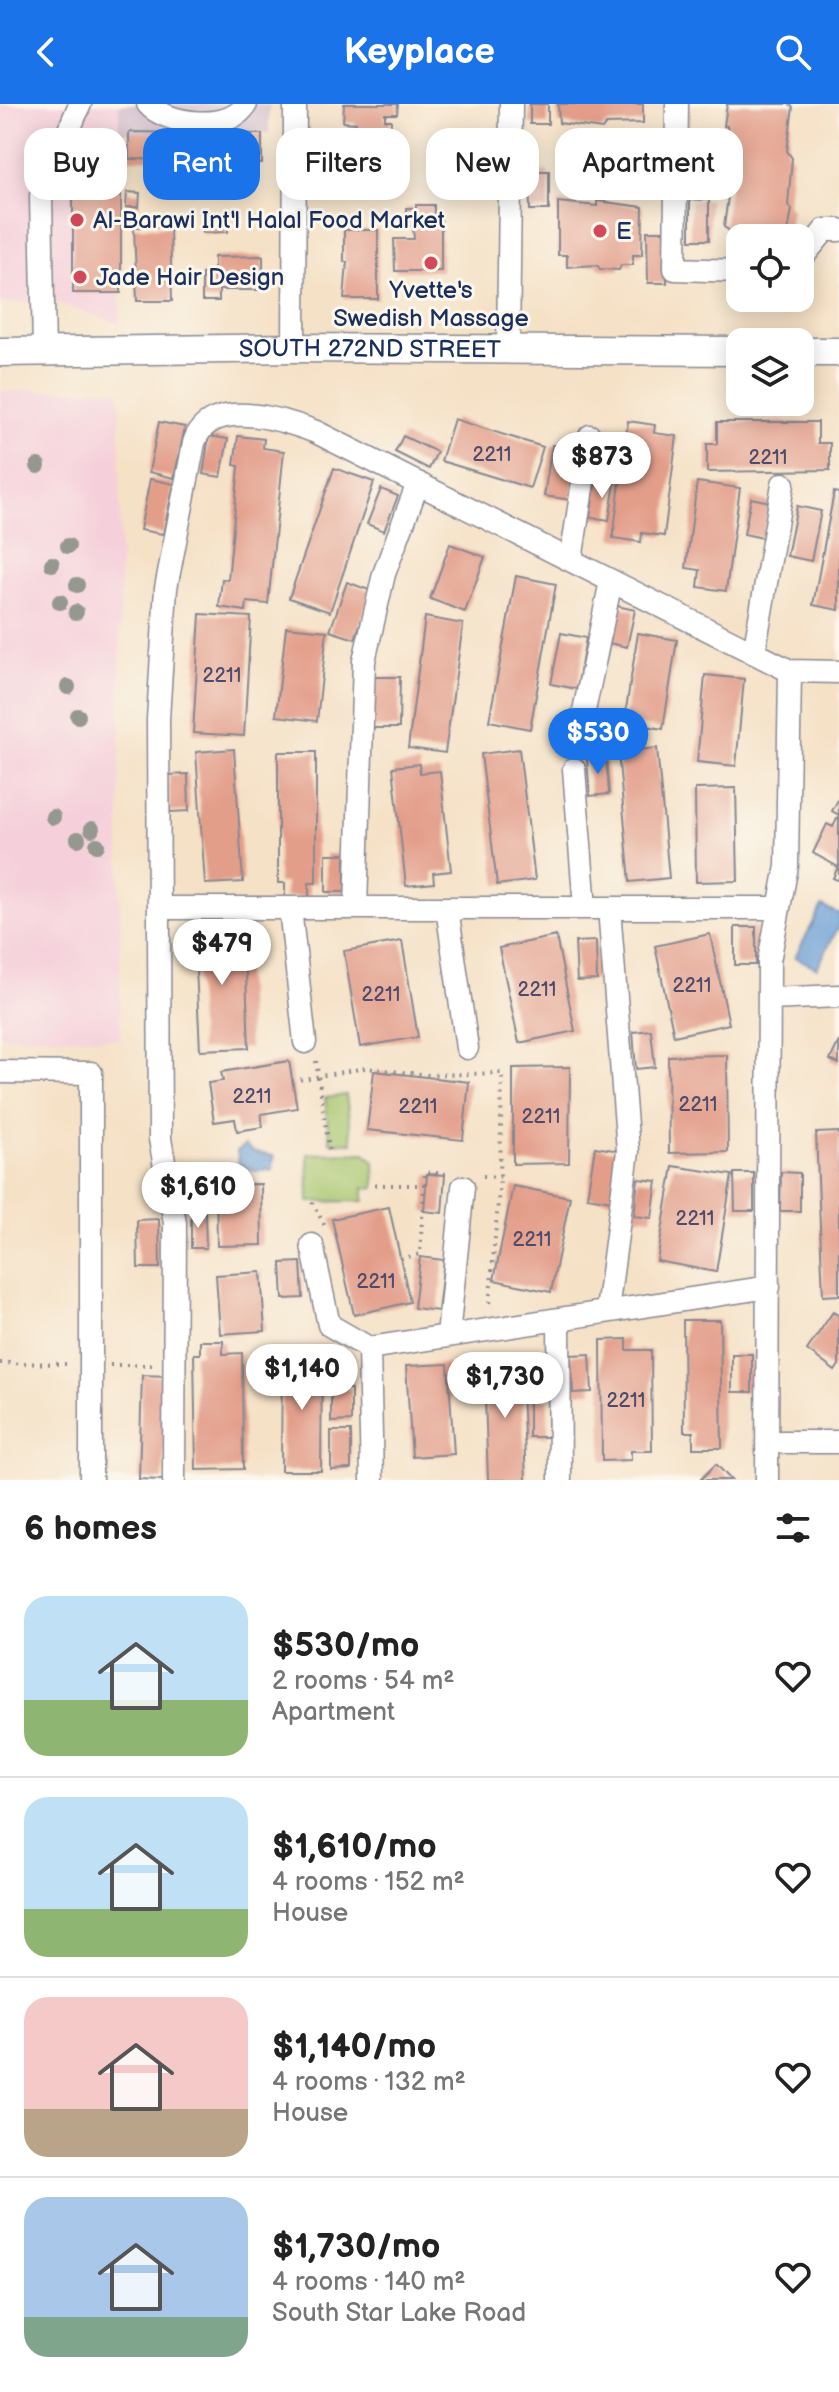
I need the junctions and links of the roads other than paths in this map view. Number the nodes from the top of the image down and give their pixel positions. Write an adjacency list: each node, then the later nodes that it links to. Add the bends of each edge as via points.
1 (80, 104): 14 (street, via 41,196)
2 (148, 104): 3 (street, via 167,118 226,120)
3 (246, 104)
4 (295, 104): 10 (street)
5 (511, 104): 11 (street)
6 (677, 104): 9 (street, via 675,269)
7 (839, 230): 8 (street, via 825,230)
8 (814, 243)
9 (726, 271)
10 (294, 348): 11 (main road, SOUTH 272ND STREET); 14 (main road, SOUTH 272ND STREET)
11 (508, 350): 12 (main road, SOUTH 272ND STREET)
12 (726, 351)
13 (0, 352): 14 (main road, SOUTH 272ND STREET)
14 (44, 352)
15 (814, 352): 16 (main road)
16 (839, 352)
17 (590, 436): 20 (street)
18 (418, 483): 20 (street); 27 (street, via 284,421 226,417 200,428 165,601 158,719); 29 (street, via 384,574 364,661)
19 (783, 484): 22 (street)
20 (571, 560): 21 (street)
21 (611, 581): 22 (street); 25 (street)
22 (754, 653): 23 (street)
23 (790, 671): 24 (street); 33 (street, via 787,866)
24 (839, 672)
25 (583, 716)
26 (574, 769): 31 (street)
27 (159, 908): 28 (street); 49 (street, via 160,1139 175,1223)
28 (290, 908): 29 (street); 36 (street)
29 (356, 908): 30 (street)
30 (447, 908): 31 (street); 37 (street)
31 (585, 908): 32 (street)
32 (609, 908): 33 (street); 42 (street, via 628,1151)
33 (779, 908): 35 (street, via 769,961)
34 (839, 996): 35 (street)
35 (770, 999): 41 (street)
36 (305, 1042)
37 (467, 1048)
38 (0, 1072): 48 (street, via 91,1073)
39 (463, 1187): 44 (street)
40 (312, 1245): 45 (street, via 329,1325)
41 (769, 1287): 42 (street); 46 (street)
42 (607, 1311): 43 (street)
43 (559, 1319): 44 (street); 51 (street)
44 (448, 1336): 45 (street)
45 (369, 1348): 50 (street)
46 (767, 1442): 47 (street); 52 (street)
47 (839, 1442)
48 (91, 1480)
49 (174, 1480)
50 (372, 1480)
51 (560, 1480)
52 (767, 1480)

